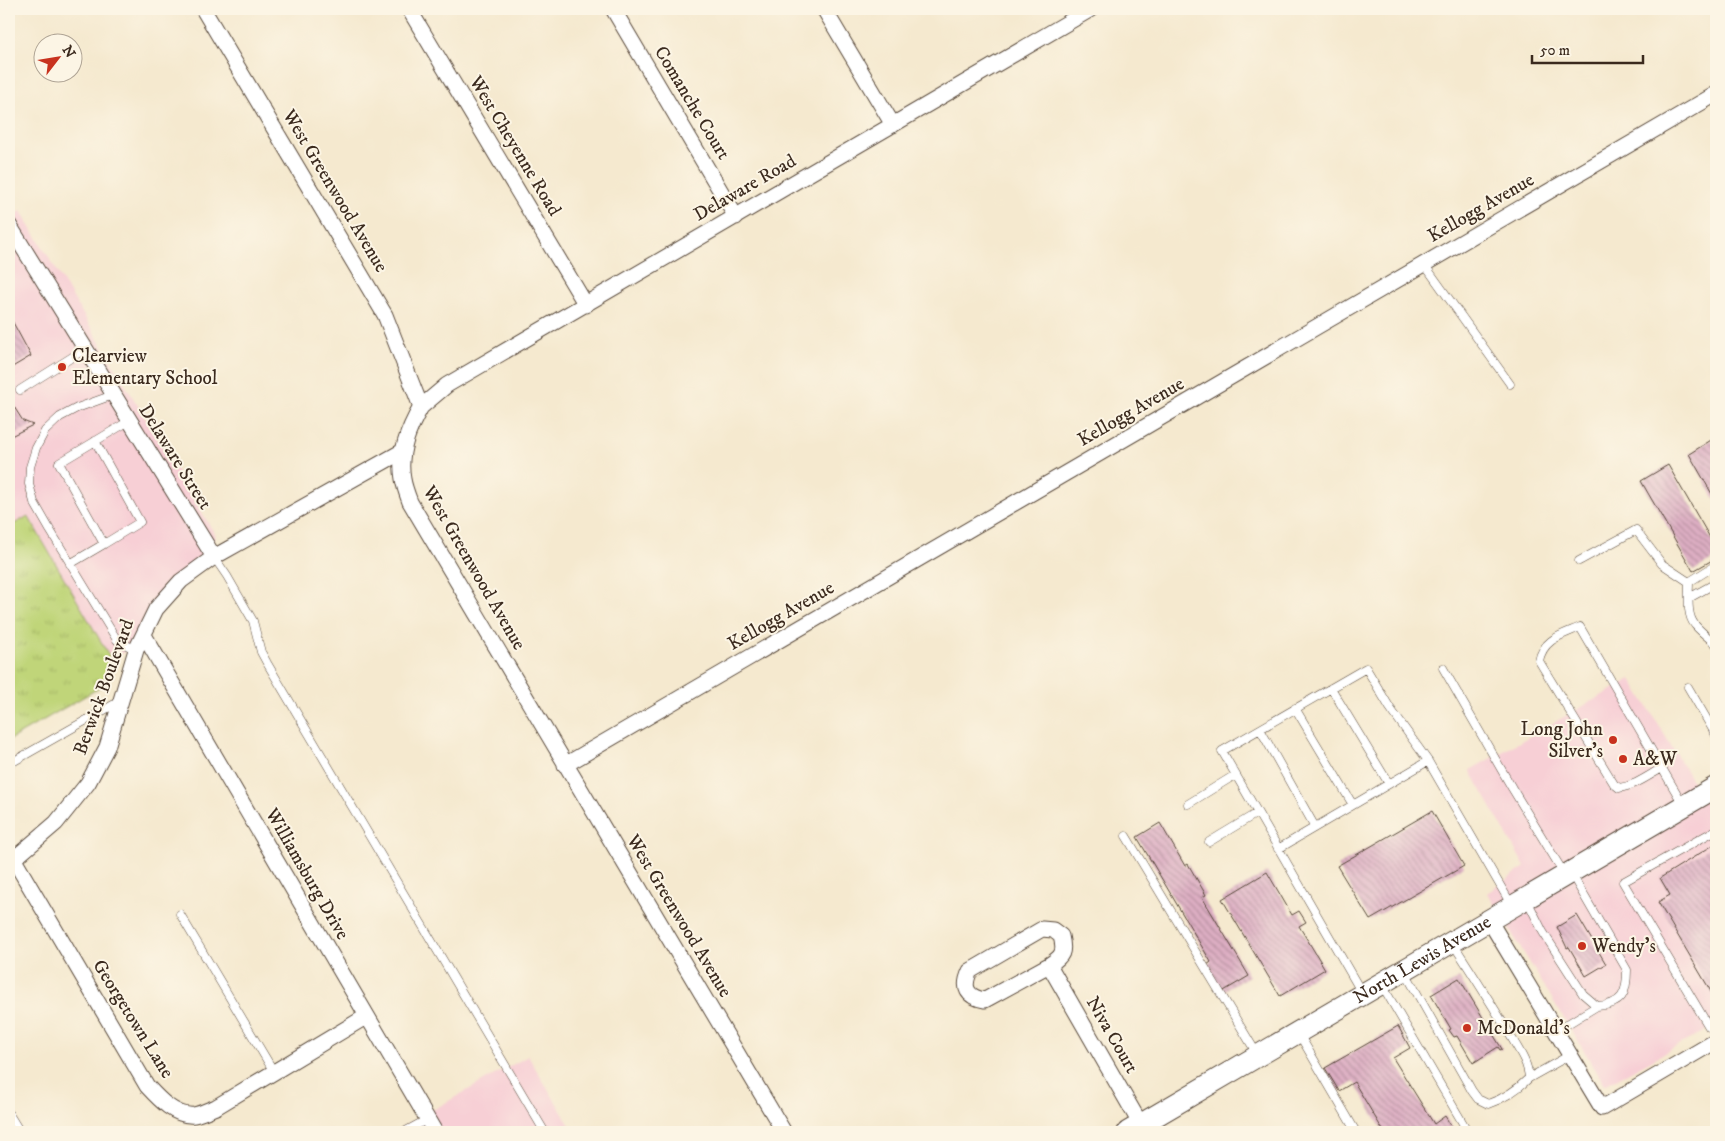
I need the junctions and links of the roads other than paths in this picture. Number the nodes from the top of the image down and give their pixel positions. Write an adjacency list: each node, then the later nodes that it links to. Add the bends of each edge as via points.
1 (202, 9): 16 (street, West Greenwood Avenue, via 385,315)
2 (409, 9): 11 (street, West Cheyenne Road)
3 (613, 9): 8 (street, Comanche Court)
4 (824, 9): 7 (street)
5 (1091, 9): 7 (street, Delaware Road)
6 (1716, 94): 10 (street, Kellogg Avenue)
7 (893, 125): 8 (street, Delaware Road)
8 (736, 217): 11 (street, Delaware Road)
9 (9, 225): 12 (street, Delaware Street)
10 (1424, 264): 13 (lane); 40 (street, Kellogg Avenue)
11 (586, 305): 16 (street, Delaware Road, via 447,385)
12 (85, 349): 14 (lane); 15 (street, Delaware Street)
13 (1510, 384)
14 (20, 390)
15 (113, 395): 17 (street, Delaware Street); 23 (lane, via 60,417 45,431 30,467 29,484 34,502)
16 (421, 406): 19 (street, West Greenwood Avenue, via 409,428)
17 (129, 421): 18 (lane); 21 (street, Delaware Street)
18 (95, 441): 20 (lane, via 59,463); 20 (lane, via 140,522)
19 (403, 451): 21 (street, Berwick Boulevard); 40 (street, West Greenwood Avenue, via 402,477 410,502)
20 (104, 544): 23 (lane)
21 (214, 557): 28 (street, Berwick Boulevard, via 181,581 156,609); 80 (lane, via 253,621 267,663)
22 (1579, 561): 25 (lane, via 1636,530 1662,564)
23 (70, 564): 30 (lane, via 117,640)
24 (1716, 565): 25 (lane)
25 (1689, 582): 27 (lane)
26 (1716, 583): 27 (lane)
27 (1689, 598): 29 (lane, via 1694,624)
28 (144, 635): 30 (street, Berwick Boulevard); 65 (street, Williamsburg Drive)
29 (1716, 644)
30 (136, 650): 34 (street, Berwick Boulevard)
31 (1443, 668): 55 (lane, via 1507,780)
32 (1331, 688): 35 (lane); 38 (lane, via 1366,668); 43 (lane)
33 (1688, 688): 37 (lane)
34 (120, 701): 39 (lane); 54 (street, Berwick Boulevard, via 107,747 88,783 56,822)
35 (1295, 708): 36 (lane); 46 (lane)
36 (1260, 729): 42 (lane, via 1222,750); 49 (lane)
37 (1716, 736)
38 (1428, 762): 43 (lane); 56 (lane)
39 (9, 764)
40 (565, 764): 81 (street, West Greenwood Avenue)
41 (1662, 768): 41 (lane, via 1580,627 1549,641 1540,650 1539,660 1614,784 1619,788 1625,787); 47 (lane)
42 (1235, 775): 45 (lane); 48 (lane)
43 (1389, 784): 46 (lane)
44 (1716, 787): 47 (main road, North Lewis Avenue)
45 (1188, 804)
46 (1353, 805): 49 (lane)
47 (1684, 806): 55 (main road, North Lewis Avenue)
48 (1257, 813): 52 (lane); 53 (lane)
49 (1315, 827): 53 (lane)
50 (1716, 830): 66 (lane, via 1623,882 1709,1027)
51 (1126, 836): 71 (lane)
52 (1209, 842)
53 (1278, 849): 63 (lane)
54 (11, 859): 72 (street, Georgetown Lane, via 147,1086 163,1103 176,1111 193,1115 216,1106)
55 (1568, 874): 56 (main road, North Lewis Avenue); 64 (lane, via 1627,970 1627,985 1620,1000)
56 (1519, 903): 58 (main road, North Lewis Avenue); 64 (lane, via 1543,932 1583,994)
57 (180, 914): 72 (lane)
58 (1489, 920): 59 (main road, North Lewis Avenue); 68 (street)
59 (1452, 942): 61 (main road, North Lewis Avenue); 73 (lane, via 1522,1055)
60 (1048, 965): 60 (street, via 985,1000 974,998 968,992 966,981 970,971 1042,929 1053,930 1061,936 1064,948 1060,958); 76 (street, Niva Court)
61 (1404, 971): 62 (main road, North Lewis Avenue); 73 (lane, via 1478,1099 1488,1104 1498,1101)
62 (1381, 984): 63 (main road, North Lewis Avenue); 83 (lane)
63 (1363, 994): 67 (main road, North Lewis Avenue)
64 (1597, 1006): 68 (lane)
65 (367, 1016): 72 (street, Georgetown Lane); 75 (street, Williamsburg Drive)
66 (1716, 1023)
67 (1298, 1032): 71 (main road, North Lewis Avenue); 82 (lane)
68 (1556, 1032): 70 (street)
69 (1716, 1041): 70 (street, via 1602,1108)
70 (1570, 1055): 73 (lane)
71 (1258, 1056): 76 (main road, North Lewis Avenue)
72 (274, 1072)
73 (1528, 1078)
74 (9, 1114): 77 (lane)
75 (428, 1119): 78 (lane); 79 (street, Williamsburg Drive)
76 (1134, 1128)
77 (20, 1132)
78 (404, 1132)
79 (436, 1132)
80 (544, 1132)
81 (784, 1132)
82 (1356, 1132)
83 (1468, 1132)

